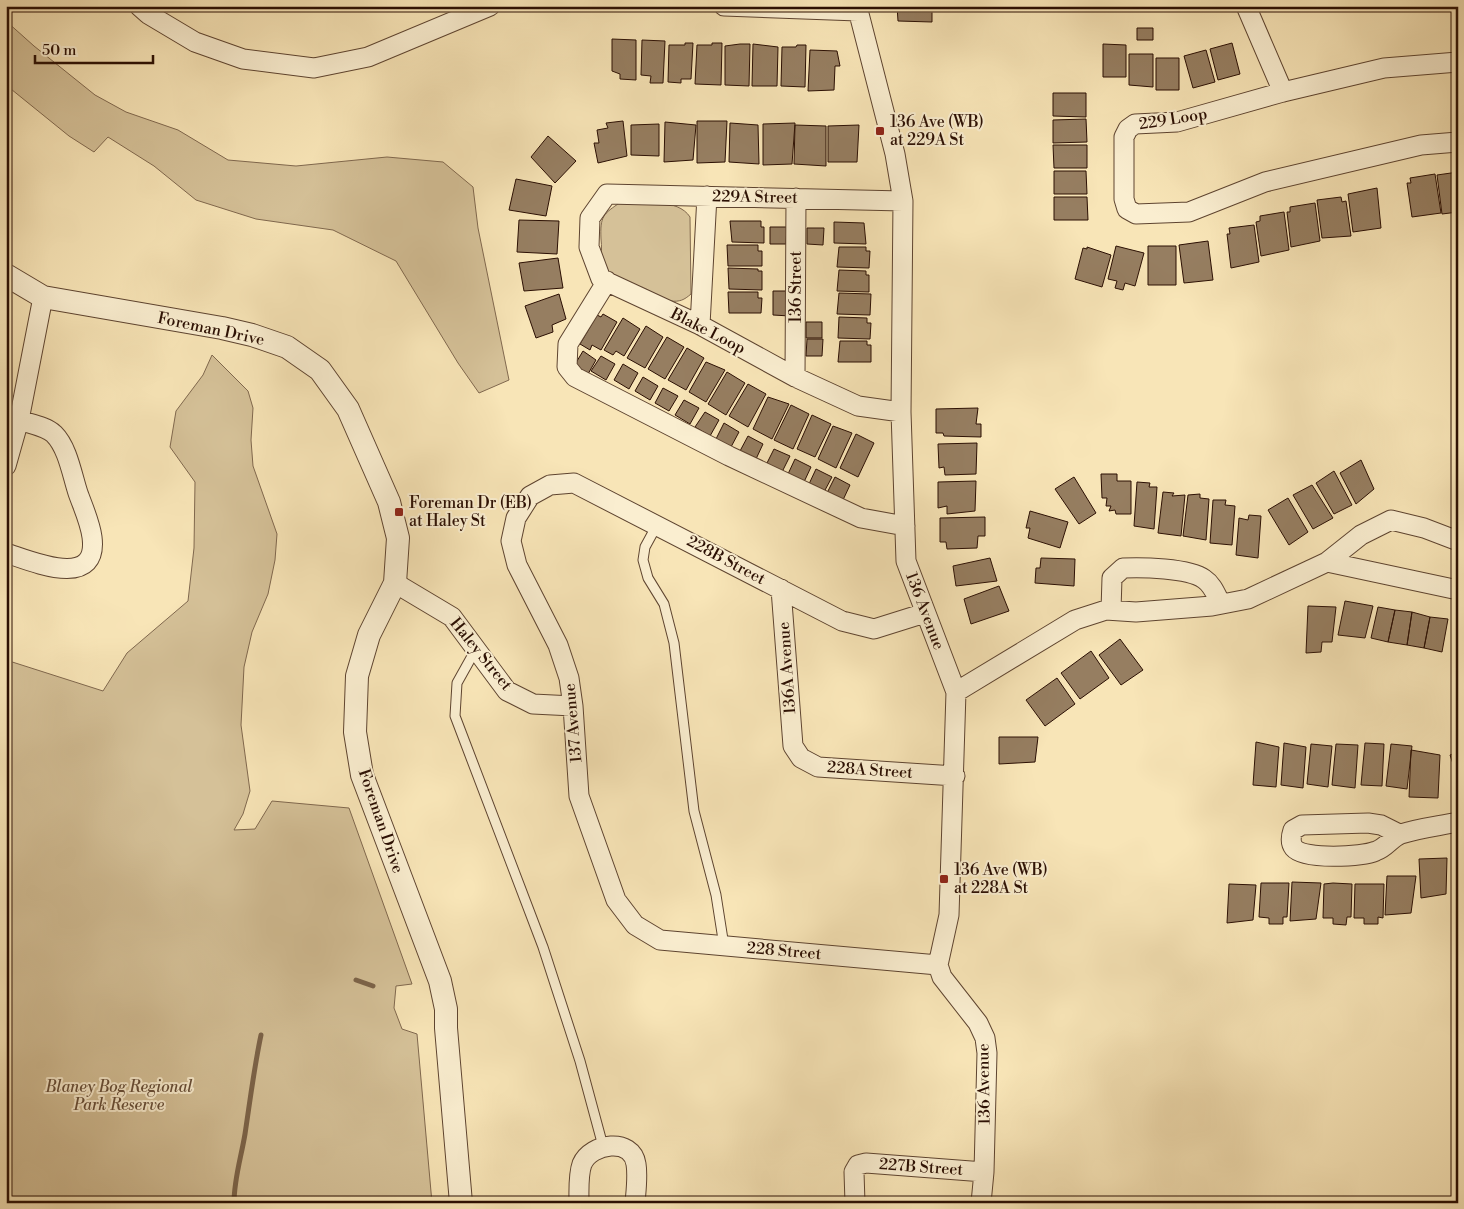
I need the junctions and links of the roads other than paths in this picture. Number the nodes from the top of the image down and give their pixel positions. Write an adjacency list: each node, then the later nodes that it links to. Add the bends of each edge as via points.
1 (139, 6): 2 (street, via 194,42 243,59 314,68 368,57)
2 (490, 6)
3 (724, 6): 5 (street)
4 (1246, 6): 7 (street)
5 (858, 9): 11 (street, 136 Avenue, via 895,154)
6 (1458, 62): 7 (street, 229 Loop, via 1384,68)
7 (1283, 92): 8 (street, 229 Loop, via 1177,122 1135,124 1128,129 1124,138 1126,209 1136,214 1189,212 1265,182 1421,145)
8 (1458, 142)
9 (707, 196): 10 (street, 229A Street); 13 (street, 229A Street, via 607,194 590,218 589,247 601,279); 15 (street)
10 (796, 198): 11 (street, 229A Street); 16 (street, 136 Street)
11 (903, 201): 17 (street, 136 Avenue)
12 (6, 275): 14 (street, Foreman Drive)
13 (607, 282): 15 (street, Blake Loop); 22 (street, via 568,344 567,367 575,377 729,456 861,518)
14 (43, 297): 18 (street); 26 (street, Foreman Drive, via 252,334 287,348 320,370 348,409 389,502 398,538)
15 (700, 325): 16 (street, Blake Loop)
16 (795, 377): 17 (street, Blake Loop, via 858,406)
17 (901, 412): 22 (street, 136 Avenue)
18 (19, 420): 19 (street); 24 (street, via 46,428 58,440 91,529 92,550 82,564 64,570)
19 (6, 466)
20 (530, 496): 21 (street, 228B Street, via 550,485 574,482); 34 (street, 137 Avenue, via 516,518 511,541 517,565 558,645)
21 (657, 524): 27 (street, 228B Street); 40 (lane, via 645,547 643,560 648,578 664,604 674,643 694,811 716,895)
22 (905, 526): 31 (street, 136 Avenue, via 906,561)
23 (1458, 541): 25 (street, via 1390,520 1361,535)
24 (6, 553)
25 (1327, 562): 28 (street); 29 (street, via 1248,599)
26 (394, 583): 32 (street, Haley Street, via 452,617); 44 (street, Foreman Drive, via 369,635 358,676 355,732 362,775 443,992)
27 (781, 590): 31 (street, 228B Street, via 842,621 874,629); 35 (street, 136A Avenue)
28 (1458, 590)
29 (1221, 604): 30 (street, via 1136,612); 30 (street, via 1212,586 1202,578 1188,573 1133,567 1123,568 1112,578)
30 (1111, 610): 33 (street, via 1075,620)
31 (925, 612): 33 (street, 136 Avenue)
32 (476, 649): 34 (street, Haley Street, via 507,691 533,704); 42 (lane, via 457,683 455,716 542,947 580,1061)
33 (956, 692): 36 (street, 136 Avenue)
34 (574, 706): 39 (street, 137 Avenue, via 579,796 616,900)
35 (793, 746): 36 (street, 228A Street, via 801,758 818,767)
36 (955, 776): 41 (street, 136 Avenue, via 949,916)
37 (1458, 822): 38 (street)
38 (1399, 834): 38 (street, via 1379,850 1364,855 1300,853 1293,848 1290,839 1293,830 1302,825 1368,823)
39 (635, 925): 40 (street, 228 Street, via 660,940)
40 (724, 946): 41 (street, 228 Street)
41 (938, 965): 43 (street, 136 Avenue, via 942,977 978,1023 985,1038)
42 (603, 1146): 45 (street, via 592,1152 582,1164); 46 (street, via 632,1153 636,1163)
43 (984, 1172): 47 (street, 227B Street, via 858,1165 854,1172); 48 (street, 136 Avenue)
44 (461, 1203)
45 (579, 1203)
46 (635, 1203)
47 (854, 1203)
48 (981, 1203)

